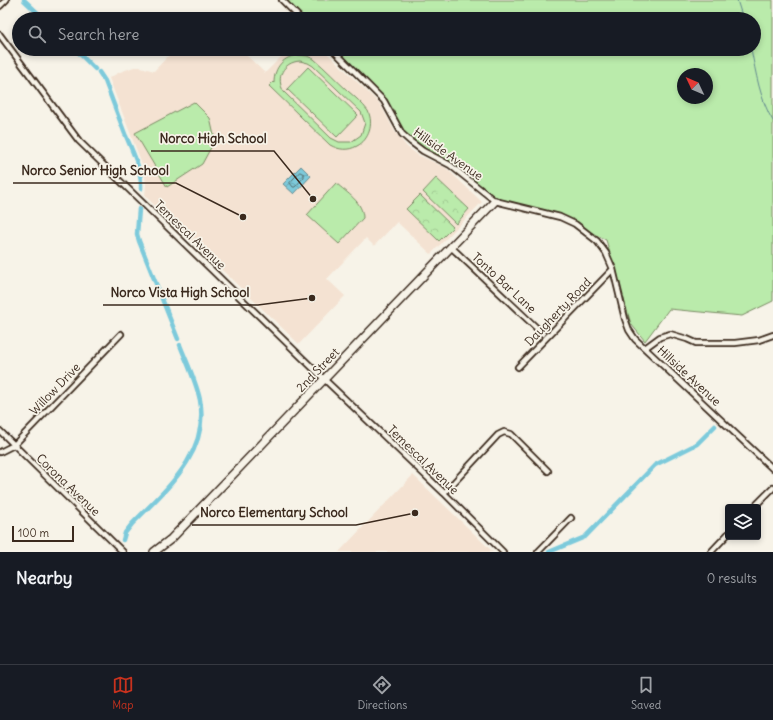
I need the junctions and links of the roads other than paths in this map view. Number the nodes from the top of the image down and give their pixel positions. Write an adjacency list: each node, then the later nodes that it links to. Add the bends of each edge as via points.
1 (6, 0): 3 (street)
2 (282, 0): 4 (street)
3 (0, 6)
4 (294, 12)
5 (0, 35): 6 (street, Temescal Avenue)
6 (12, 51)
7 (16, 56): 17 (street, Temescal Avenue, via 79,141)
8 (339, 56): 9 (street, Hillside Avenue, via 384,101 402,134 423,151 450,165)
9 (495, 202): 10 (street, 2nd Street); 11 (street, Hillside Avenue, via 560,217 575,224 597,240)
10 (451, 247): 13 (street, Tonto Bar Lane); 17 (street, 2nd Street)
11 (613, 269): 15 (street, Hillside Avenue, via 629,330); 16 (street, Daugherty Road)
12 (121, 334): 19 (street, Willow Drive)
13 (543, 334)
14 (773, 335): 15 (street, via 759,340 696,343 670,334)
15 (645, 348): 21 (street, Hillside Avenue)
16 (518, 368)
17 (324, 379): 24 (street, Temescal Avenue); 29 (street, 2nd Street, via 171,539)
18 (0, 431): 19 (street, Corona Avenue)
19 (14, 446): 20 (street, Willow Drive); 28 (street, Corona Avenue)
20 (0, 452)
21 (773, 469)
22 (548, 471): 24 (street, via 511,434 504,432 498,435)
23 (773, 488): 25 (street)
24 (444, 493): 30 (street, Temescal Avenue)
25 (757, 504)
26 (571, 518): 31 (street)
27 (725, 537): 32 (street)
28 (123, 552)
29 (154, 552)
30 (503, 552)
31 (538, 552)
32 (711, 552)

